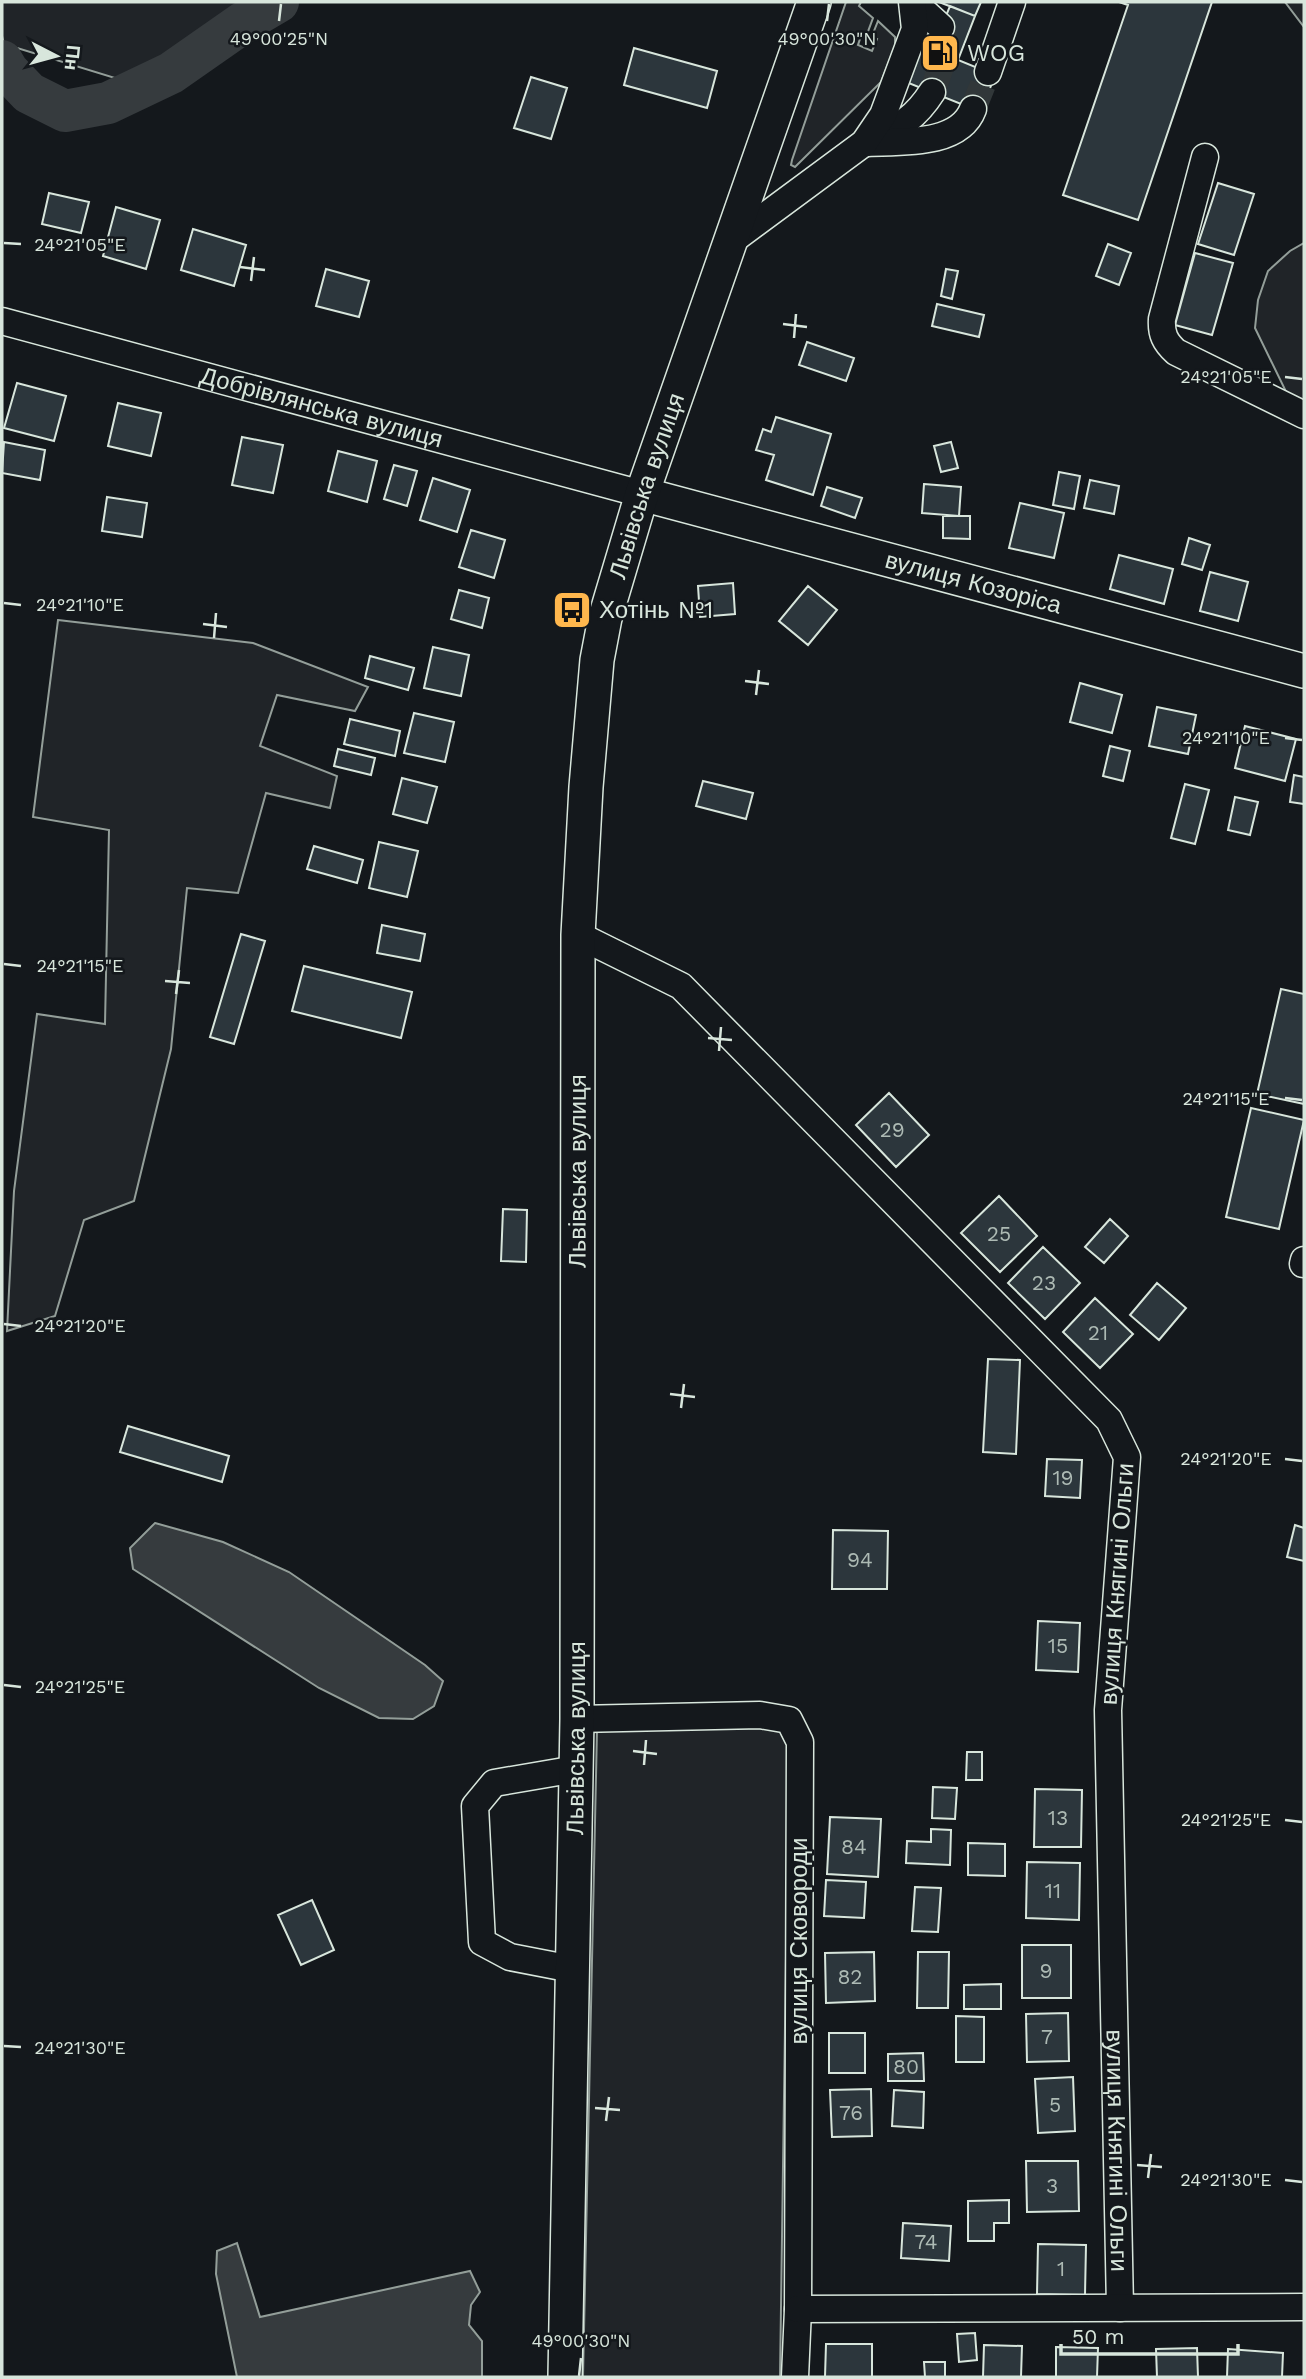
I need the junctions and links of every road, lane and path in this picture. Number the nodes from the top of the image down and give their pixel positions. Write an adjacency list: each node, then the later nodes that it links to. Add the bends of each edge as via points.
1 (814, 2): 10 (main road, Львівська вулиця)
2 (914, 2): 4 (street); 8 (street, via 915,29 883,115)
3 (1012, 2): 5 (street)
4 (941, 27)
5 (988, 72)
6 (932, 92): 8 (street, via 904,124)
7 (973, 109): 8 (street, via 956,132 937,138)
8 (864, 143): 10 (street)
9 (1205, 157): 12 (street, via 1161,332 1176,352)
10 (730, 242): 13 (main road, Львівська вулиця)
11 (2, 321): 13 (street, Добрівлянська вулиця)
12 (1304, 415)
13 (642, 494): 14 (main road, вулиця Козоріса); 15 (main road, Львівська вулиця, via 597,660)
14 (1304, 671)
15 (578, 935): 16 (main road, Львівська вулиця); 20 (street, вулиця Княгині Ольги, via 681,986 1109,1420 1127,1457 1108,1710)
16 (577, 1719): 17 (main road, Львівська вулиця); 21 (street, вулиця Сковороди, via 760,1715 789,1720 800,1742)
17 (576, 1769): 18 (main road, Львівська вулиця); 18 (street, via 494,1783 475,1805 482,1942 510,1957)
18 (572, 1969): 22 (main road, Львівська вулиця)
19 (1304, 2307): 20 (street, вулиця Княгині Ольги)
20 (1120, 2308): 21 (street, вулиця Княгині Ольги)
21 (798, 2309): 23 (street, вулиця Сковороди)
22 (565, 2377)
23 (795, 2377)

